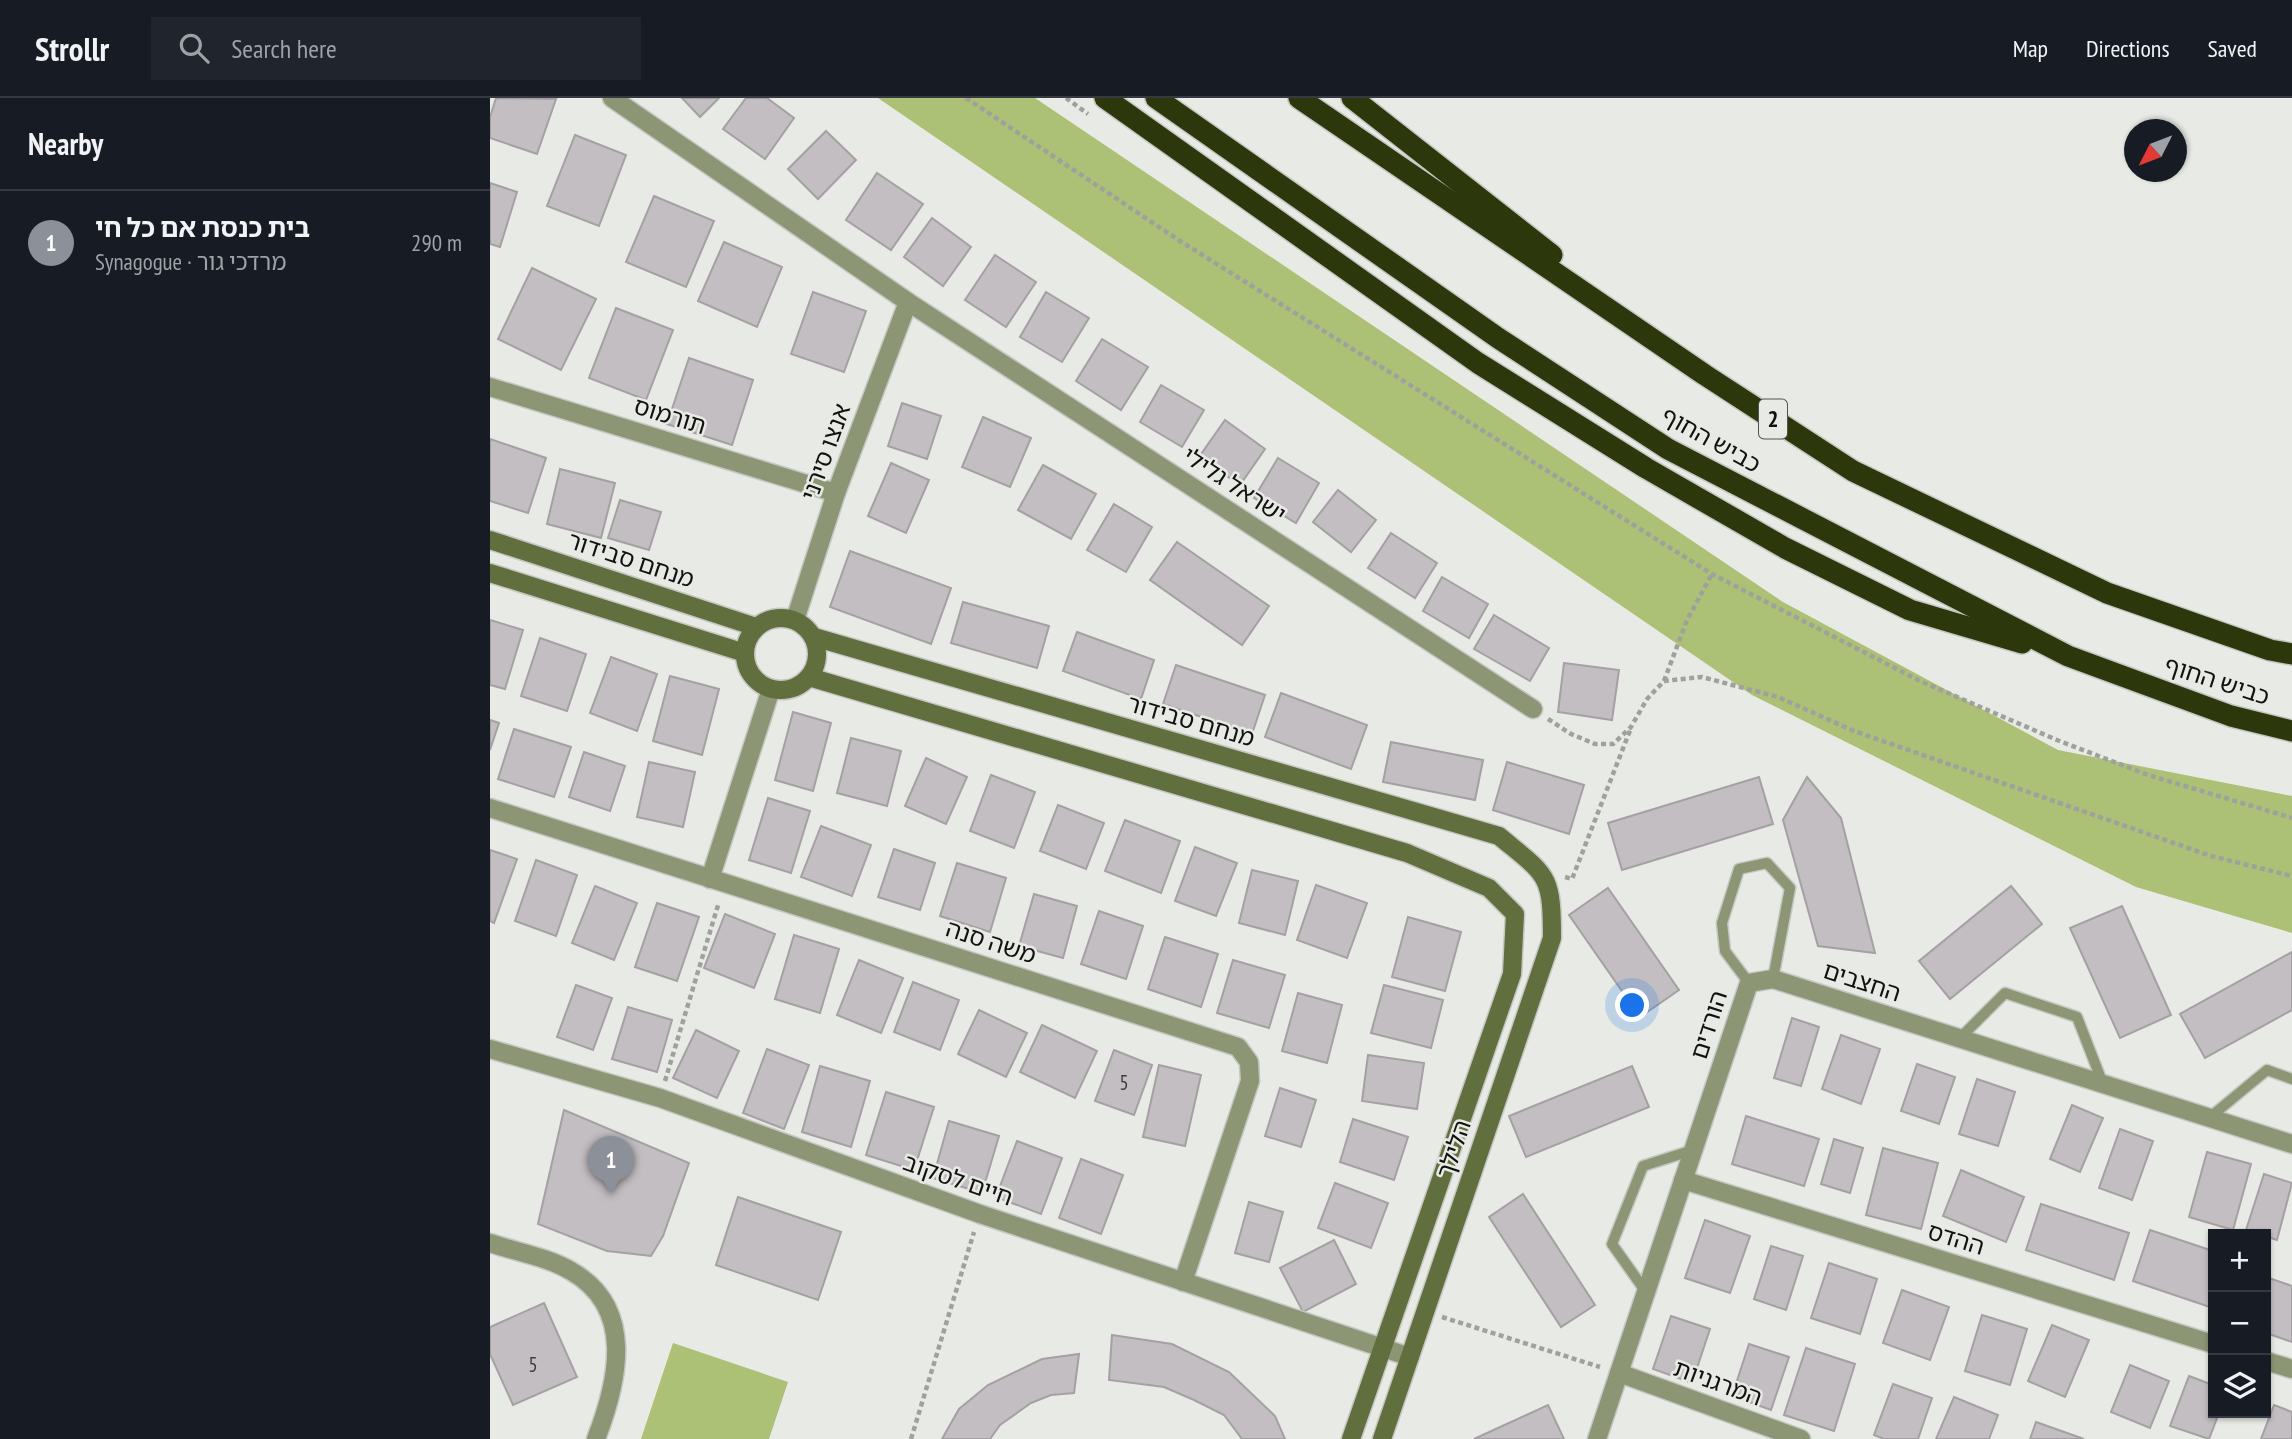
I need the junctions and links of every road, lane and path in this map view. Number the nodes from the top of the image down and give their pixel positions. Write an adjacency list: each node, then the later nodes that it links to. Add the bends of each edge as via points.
1 (612, 98): 7 (street, ישראל גלילי)
2 (965, 98): 13 (path, via 1180,241)
3 (1105, 98): 19 (highway, via 1478,363 1646,468 1785,548 1910,611)
4 (1156, 98): 19 (highway, כביש החוף, via 1498,338 1668,449)
5 (1298, 98): 8 (highway, כביש החוף / 2)
6 (1352, 98): 8 (highway)
7 (908, 302): 10 (street, אנצו סירני); 23 (street, ישראל גלילי)
8 (1705, 374): 18 (highway, כביש החוף / 2, via 1853,471 1989,538 2107,593)
9 (490, 387): 10 (street, תורמוס)
10 (836, 493): 14 (street, אנצו סירני)
11 (490, 540): 15 (street, מנחם סבידור)
12 (490, 573): 17 (street)
13 (1712, 574): 21 (path, via 1687,621); 27 (path, via 1920,681 2057,740 2148,775)
14 (794, 620): 15 (street, via 774,618); 16 (street)
15 (756, 627): 17 (street)
16 (814, 637): 20 (street, via 818,658); 28 (street, מנחם סבידור, via 1499,836)
17 (744, 653): 22 (street, via 749,672)
18 (2292, 654)
19 (2068, 656): 25 (highway, כביש החוף, via 2231,716)
20 (809, 677): 22 (street, via 792,689); 48 (street, הלילך, via 1407,853 1489,888 1515,914 1512,974)
21 (1664, 681): 24 (path); 29 (path, via 1702,677 1778,697 1854,731 2184,847)
22 (771, 689): 30 (street)
23 (1533, 709): 24 (path, via 1595,744 1613,744)
24 (1631, 727): 28 (path, via 1572,879)
25 (2292, 731)
26 (490, 808): 30 (street, משה סנה)
27 (2292, 818)
28 (1543, 873): 46 (street, הלילך, via 1552,899 1552,938)
29 (2292, 876)
30 (718, 881): 37 (path); 44 (street, משה סנה, via 1238,1046 1249,1062 1250,1081)
31 (1773, 979): 32 (street, החצבים); 32 (lane, הורדים, via 1790,888 1767,863 1739,869 1722,923 1725,951); 33 (street, החצבים)
32 (1749, 983): 40 (street, הורדים)
33 (1960, 1038): 36 (street, החצבים); 36 (lane, via 2005,993 2077,1017)
34 (490, 1049): 37 (street, חיים לסקוב)
35 (2292, 1079): 38 (lane, via 2267,1070)
36 (2103, 1084): 38 (street, החצבים)
37 (660, 1098): 42 (street, חיים לסקוב)
38 (2209, 1118): 39 (street, החצבים)
39 (2292, 1144)
40 (1693, 1150): 41 (street, הורדים); 45 (lane, via 1643,1166 1612,1244)
41 (1683, 1180): 45 (street, הורדים); 47 (street, ההדס)
42 (980, 1214): 44 (street, חיים לסקוב); 54 (path)
43 (490, 1243): 53 (street, via 571,1270 595,1290 609,1310 618,1336 616,1370 612,1398)
44 (1183, 1282): 48 (street, חיים לסקוב)
45 (1646, 1292): 52 (street, הורדים)
46 (1424, 1311): 49 (street, הלילך); 52 (path)
47 (2208, 1342)
48 (1381, 1348): 49 (street, חיים לסקוב); 55 (street, הלילך)
49 (1410, 1357): 56 (street, הלילך)
50 (2271, 1363): 51 (street)
51 (2292, 1369)
52 (1619, 1373): 57 (street, הורדים); 58 (street, המרגניות)
53 (596, 1439)
54 (911, 1439)
55 (1351, 1439)
56 (1382, 1439)
57 (1597, 1439)
58 (1801, 1439)

